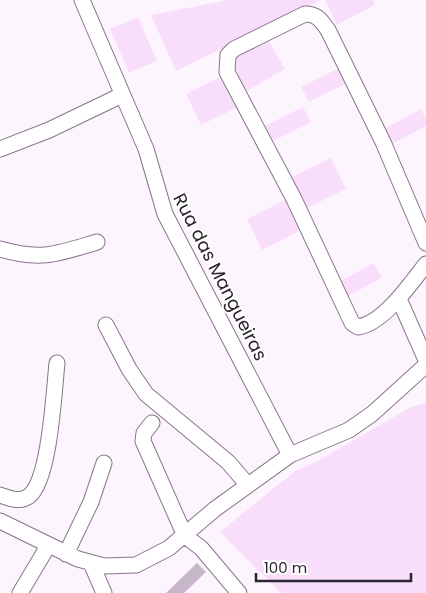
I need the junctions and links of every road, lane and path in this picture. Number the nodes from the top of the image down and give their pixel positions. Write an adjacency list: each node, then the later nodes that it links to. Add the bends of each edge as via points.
1 (82, 0): 2 (street, Rua das Mangueiras)
2 (122, 95): 3 (street, via 49,130); 14 (street, Rua das Mangueiras, via 146,150 165,214)
3 (0, 148)
4 (97, 242): 6 (street, via 42,257)
5 (426, 244): 8 (street, via 383,142 321,19 314,14 305,14 228,55 227,72 294,199 352,323 364,326)
6 (0, 249)
7 (426, 264): 8 (street)
8 (399, 299): 10 (street)
9 (106, 325): 16 (street, via 146,394 228,462)
10 (426, 360)
11 (57, 363): 17 (street, via 48,446 38,482 31,495 23,500)
12 (426, 365): 14 (street, via 372,414 349,430)
13 (152, 423): 19 (street, via 144,433 143,441)
14 (290, 455): 16 (street)
15 (104, 463): 21 (street, via 91,502)
16 (247, 484): 19 (street)
17 (0, 495)
18 (0, 521): 20 (street)
19 (185, 536): 22 (street, via 158,555 136,565); 25 (street)
20 (48, 546): 21 (street); 23 (street)
21 (66, 554): 22 (street)
22 (91, 563): 24 (street)
23 (20, 593)
24 (104, 593)
25 (240, 593)

